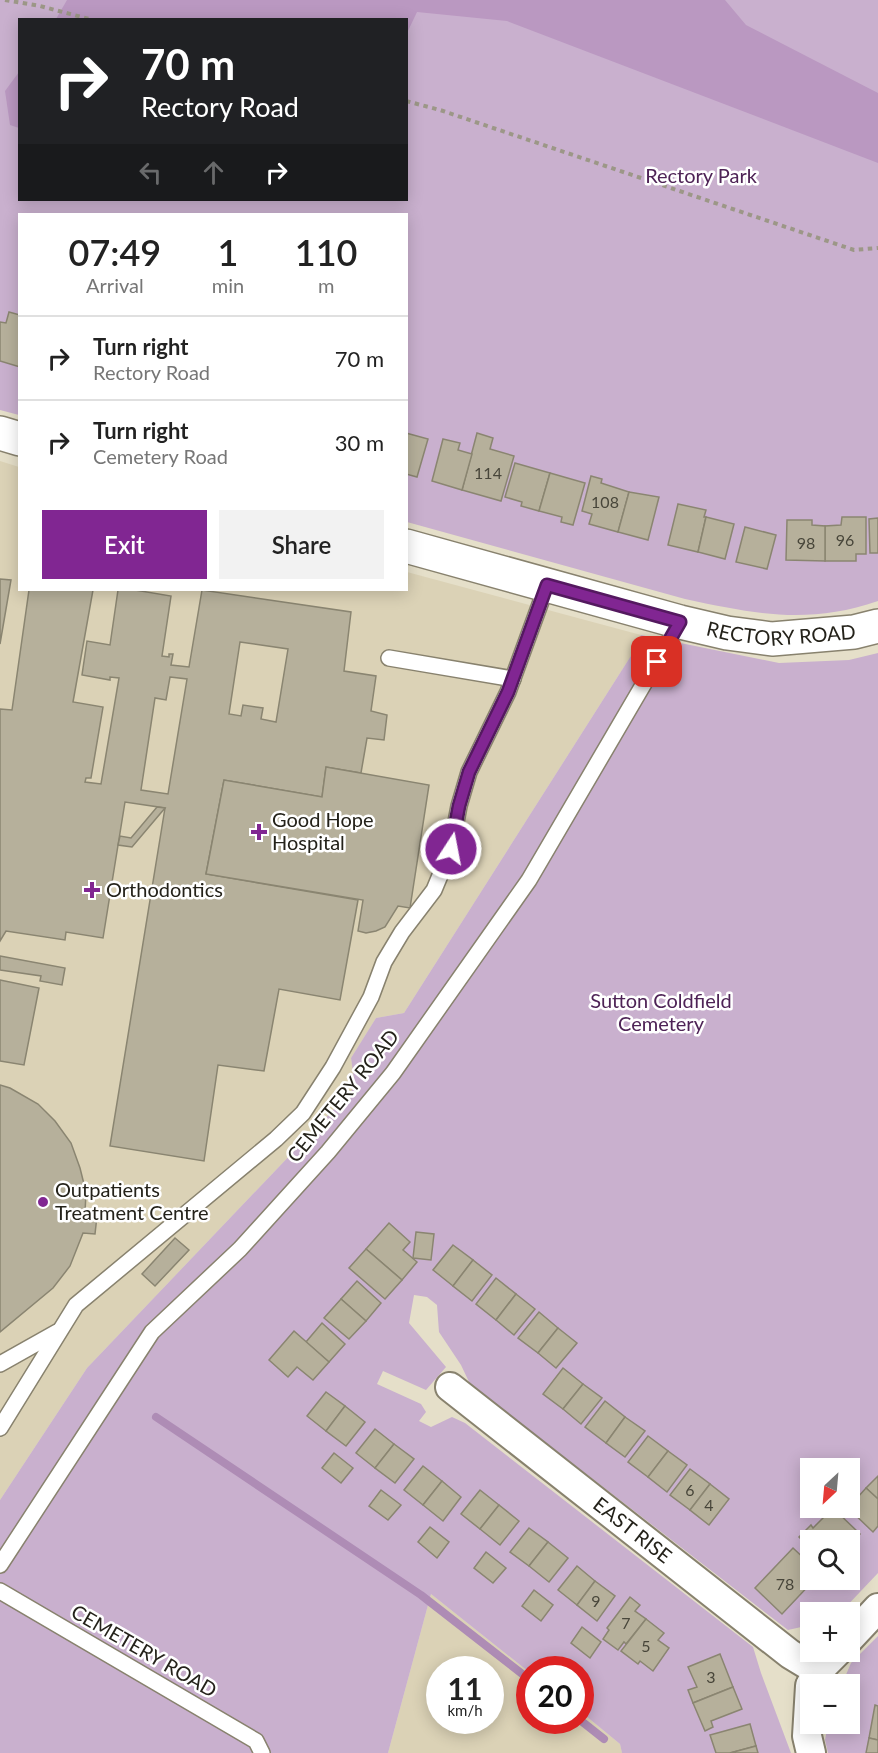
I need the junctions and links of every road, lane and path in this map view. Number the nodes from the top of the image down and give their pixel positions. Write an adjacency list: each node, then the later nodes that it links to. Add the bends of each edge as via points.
1 (5, 0): 2 (path)
2 (85, 18)
3 (408, 102): 4 (path, via 854,250)
4 (878, 248)
5 (0, 433): 6 (street)
6 (18, 438)
7 (408, 547): 8 (street, RECTORY ROAD)
8 (547, 585): 9 (street, RECTORY ROAD); 12 (lane)
9 (680, 622): 10 (street, RECTORY ROAD, via 772,639 854,632); 17 (lane, CEMETERY ROAD, via 529,880 393,1073 240,1249 152,1332)
10 (878, 626)
11 (389, 658): 12 (lane)
12 (513, 679): 13 (lane, via 469,772 451,849 434,890 384,962 371,997 303,1113 76,1305)
13 (59, 1330): 14 (lane); 16 (lane)
14 (0, 1364)
15 (450, 1387): 21 (street, EAST RISE)
16 (0, 1428)
17 (0, 1565)
18 (0, 1591): 22 (lane, CEMETERY ROAD, via 256,1741)
19 (878, 1608): 20 (street)
20 (860, 1627)
21 (819, 1673): 23 (street, via 807,1736)
22 (262, 1753)
23 (811, 1753)

